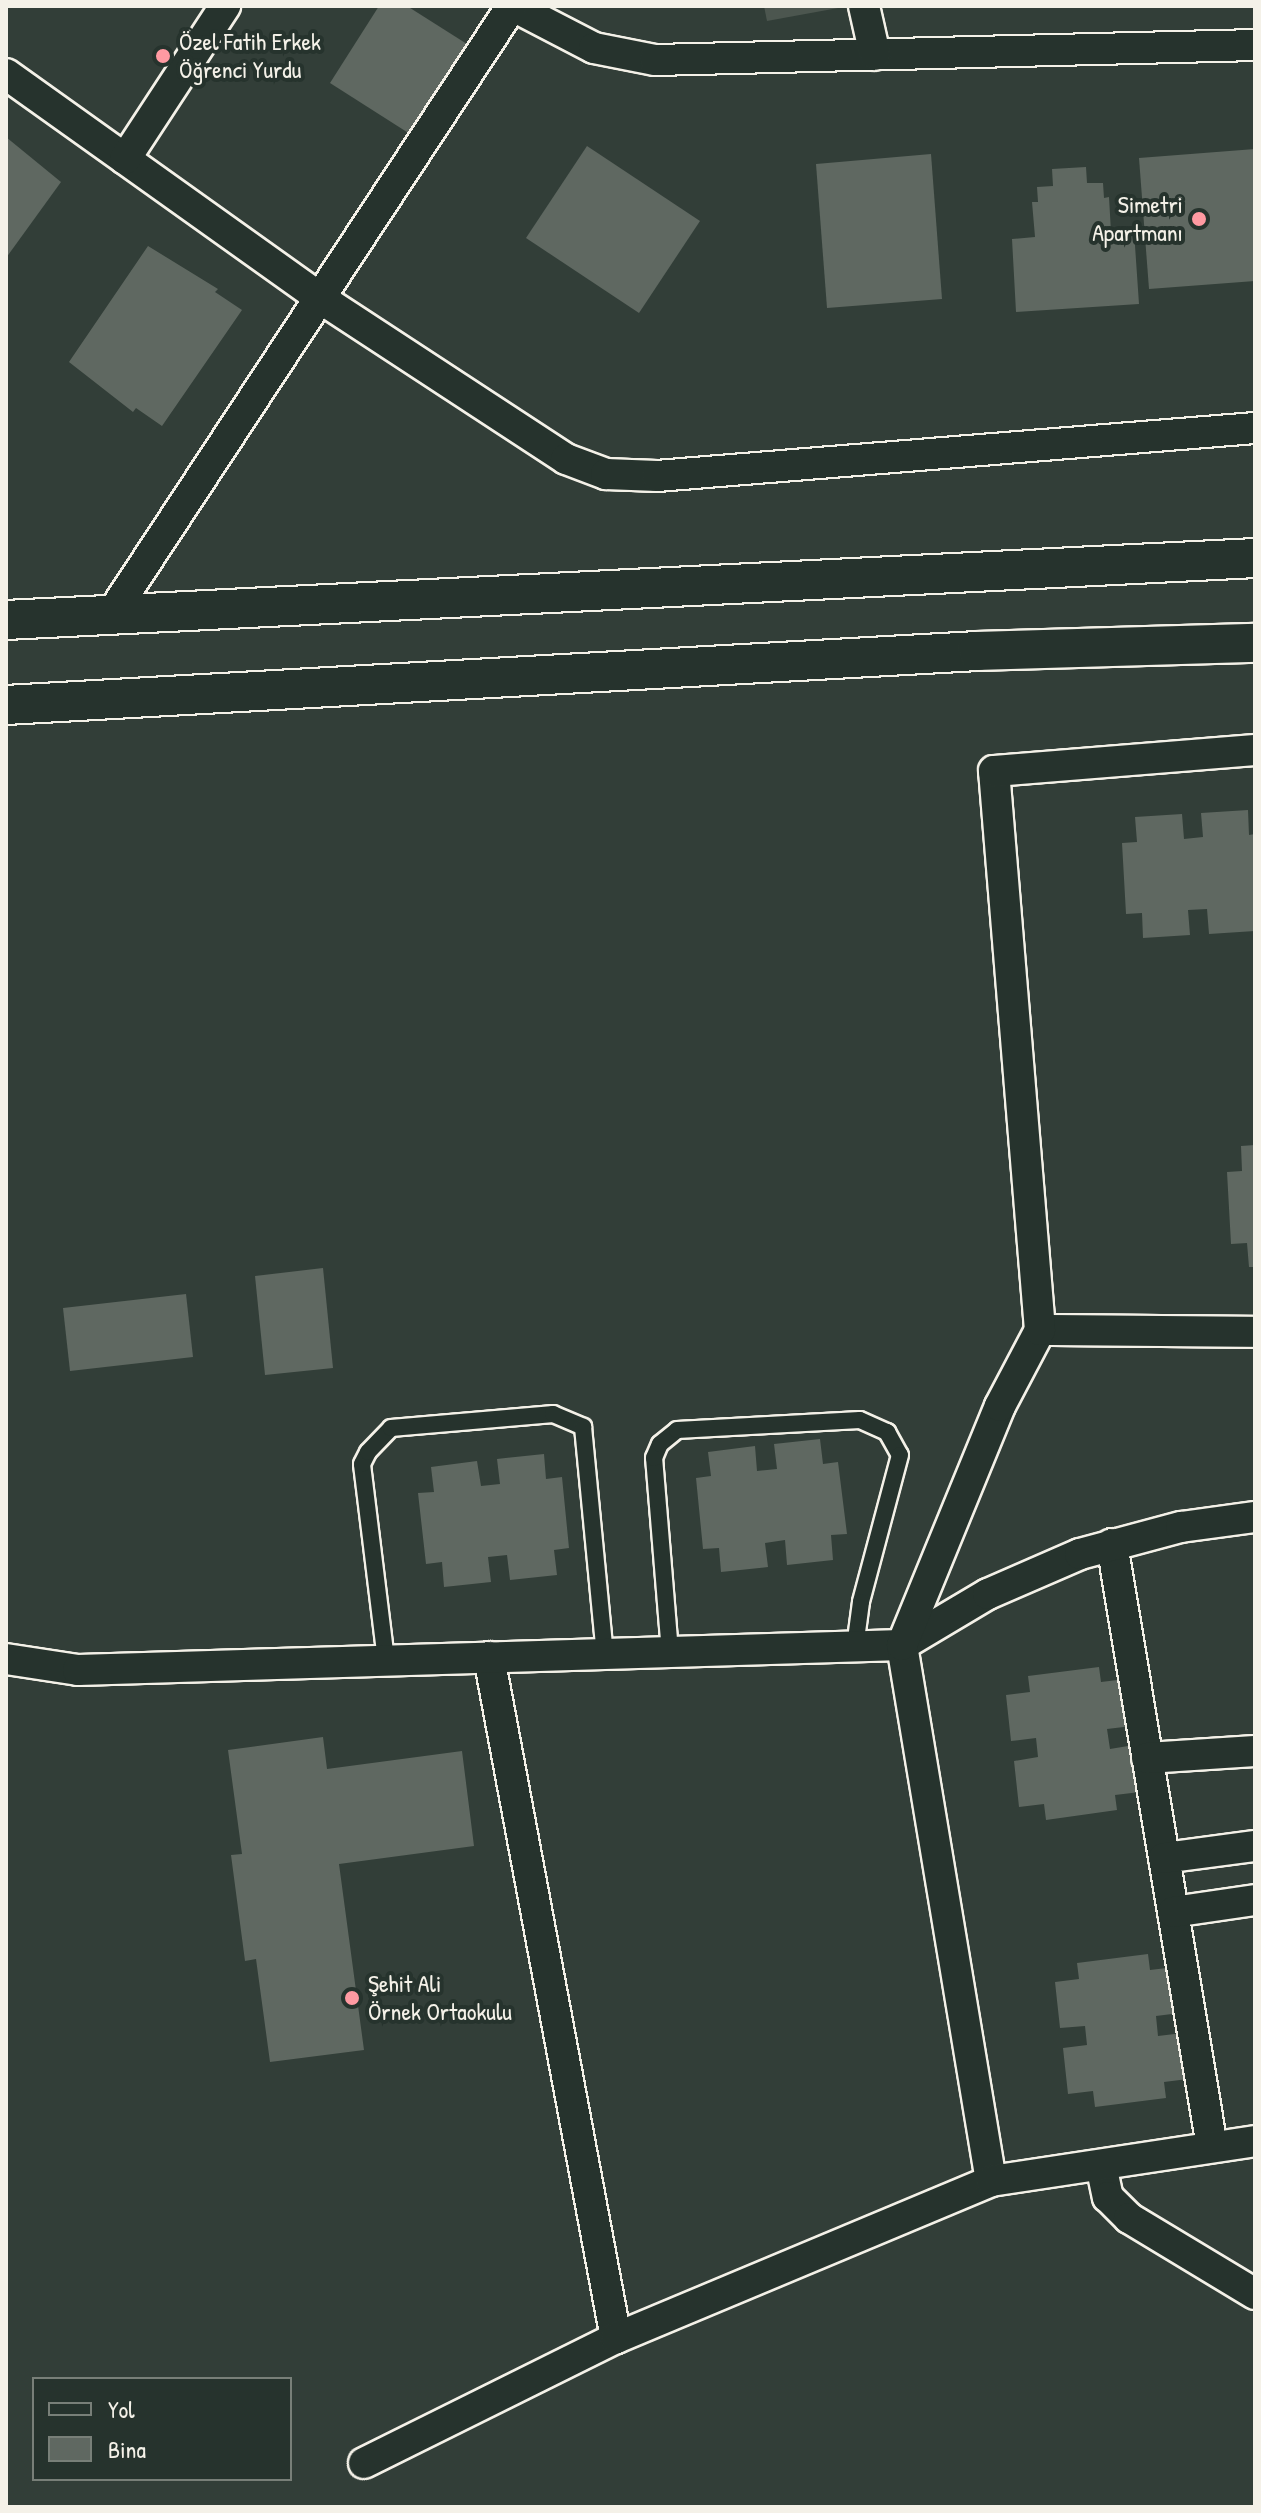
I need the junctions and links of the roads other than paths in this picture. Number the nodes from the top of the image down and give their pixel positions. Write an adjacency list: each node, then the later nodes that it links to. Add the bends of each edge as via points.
1 (225, 6): 7 (street)
2 (512, 6): 5 (street, via 580,42 655,60); 8 (street)
3 (864, 6): 5 (street)
4 (1255, 45): 5 (street)
5 (875, 55)
6 (6, 74): 7 (street)
7 (125, 159): 8 (street)
8 (320, 298): 9 (street, via 566,459 618,476); 11 (street)
9 (1255, 428)
10 (1255, 558): 11 (street)
11 (111, 615): 12 (street)
12 (6, 620)
13 (1255, 643): 14 (street, via 978,651)
14 (6, 705)
15 (1255, 750): 16 (street, via 994,771)
16 (1040, 1330): 17 (street); 20 (street, via 1000,1406)
17 (1255, 1332)
18 (1255, 1517): 19 (street)
19 (1112, 1544): 20 (street, via 988,1594); 28 (street)
20 (902, 1645): 21 (street); 36 (street)
21 (855, 1647): 22 (street); 22 (lane, via 861,1602 900,1455 887,1432 860,1420 677,1430 660,1444 654,1458)
22 (670, 1652): 23 (street)
23 (605, 1654): 24 (street); 26 (lane, via 583,1427 553,1414 391,1428 376,1440 362,1464)
24 (489, 1657): 26 (street); 38 (street)
25 (6, 1659): 26 (street, via 78,1670)
26 (386, 1660)
27 (1255, 1751): 28 (street)
28 (1147, 1758): 30 (street)
29 (1255, 1846): 30 (street)
30 (1164, 1858): 32 (street)
31 (1255, 1900): 32 (street)
32 (1173, 1912): 34 (street)
33 (1255, 2141): 34 (street)
34 (1212, 2147): 35 (street)
35 (1101, 2165): 36 (street); 37 (street, via 1108,2197 1129,2218)
36 (991, 2181): 38 (street)
37 (1255, 2294)
38 (616, 2338): 39 (street)
39 (364, 2463)

